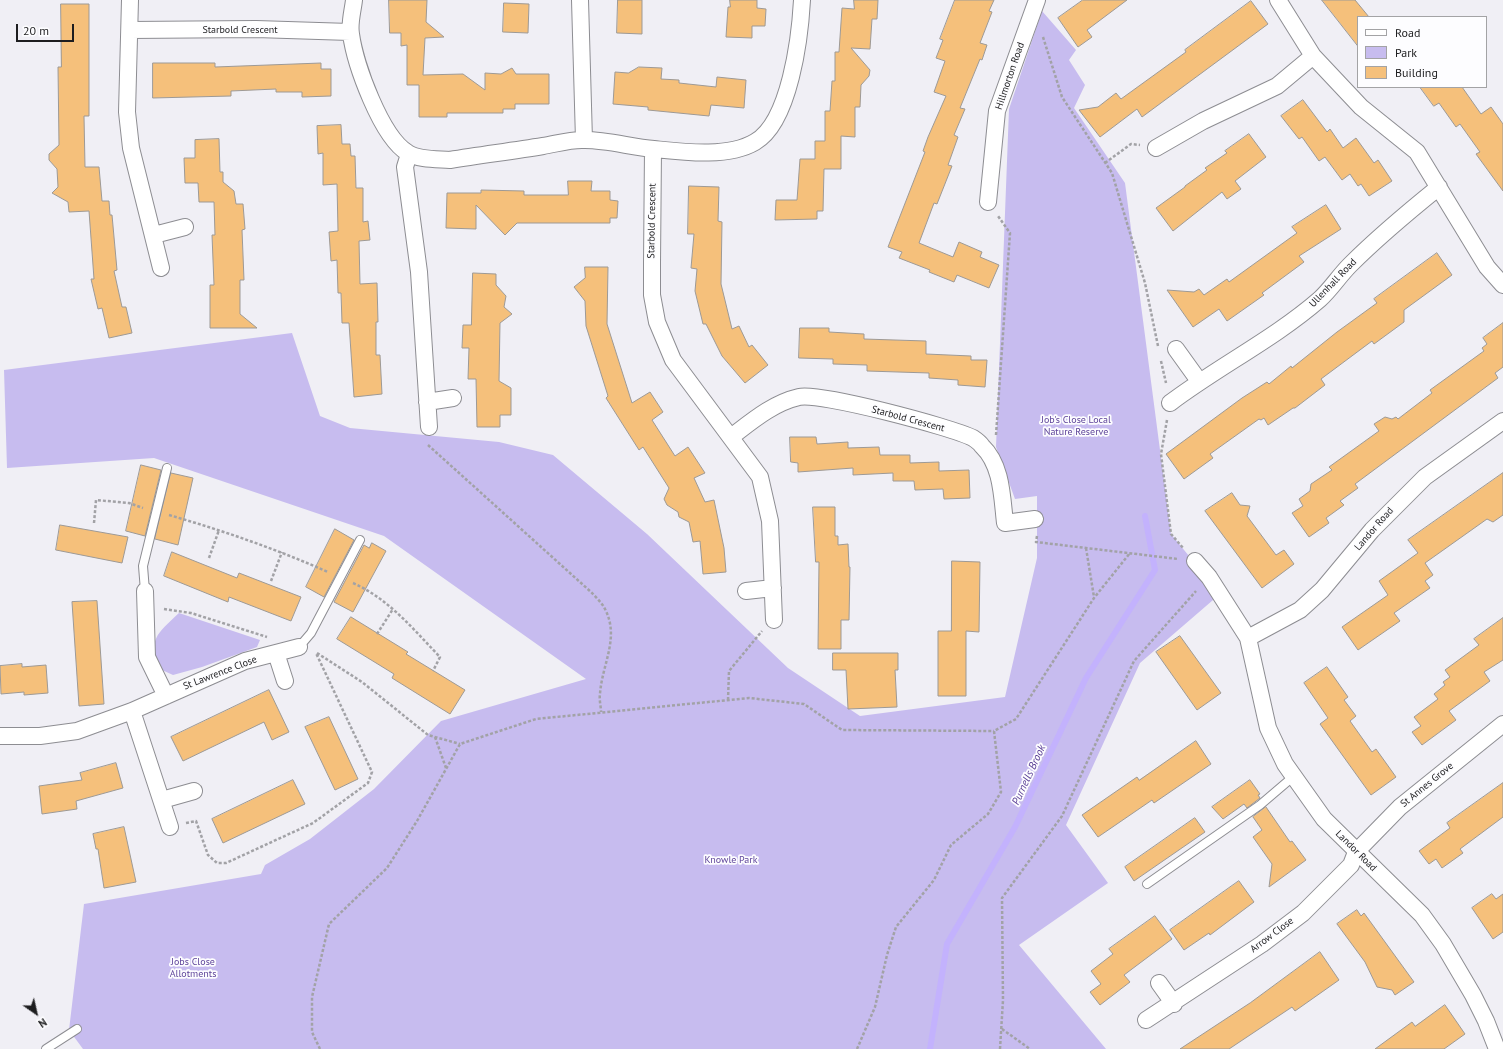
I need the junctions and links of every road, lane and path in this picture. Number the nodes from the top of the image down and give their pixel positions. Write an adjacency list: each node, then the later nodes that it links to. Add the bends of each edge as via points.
1 (130, 0): 7 (street)
2 (354, 0): 8 (street)
3 (580, 0): 11 (street)
4 (802, 0): 13 (street, via 800,27 789,81 780,113 770,128 755,142 729,151)
5 (1037, 0): 17 (street, Hillmorton Road, via 998,111)
6 (1278, 0): 10 (street)
7 (130, 30): 8 (street, Starbold Crescent, via 256,28); 19 (street, via 127,112 131,148)
8 (350, 32): 14 (street, via 358,64 372,100 387,131 397,145)
9 (1043, 33): 15 (path, via 1062,97)
10 (1313, 56): 12 (street, via 1277,86 1203,121); 16 (street, via 1361,107 1418,152)
11 (584, 140): 13 (street); 14 (street, via 450,160 429,159)
12 (1156, 148): 15 (path, via 1131,144)
13 (653, 149): 31 (street, Starbold Crescent, via 652,295 657,322 673,360)
14 (409, 154): 27 (street, via 405,167 419,272)
15 (1104, 163): 23 (path, via 1112,174 1145,283)
16 (1439, 187): 21 (street, via 1487,267); 25 (street, Ullenhall Road, via 1395,222 1349,266 1316,303 1281,331)
17 (988, 202): 32 (path, via 1010,233 996,447)
18 (185, 227): 19 (street)
19 (154, 235): 20 (street)
20 (161, 268)
21 (1503, 285)
22 (1176, 349): 25 (street)
23 (1159, 350)
24 (1161, 358): 28 (path)
25 (1199, 381): 28 (street, Ullenhall Road)
26 (453, 398): 27 (street)
27 (427, 402): 30 (street)
28 (1170, 402): 43 (path, via 1161,454 1171,534)
29 (1503, 421): 55 (street, Landor Road, via 1420,482 1372,530 1322,590 1300,610)
30 (429, 428): 64 (path, via 421,438 591,592 604,607 610,622 611,639 600,694)
31 (731, 437): 32 (street, Starbold Crescent, via 774,406 800,397 820,398 910,418 974,438); 47 (street, Starbold Crescent, via 760,477 770,521)
32 (990, 456): 35 (street, Starbold Crescent, via 1000,480 1005,523)
33 (167, 468): 34 (lane)
34 (156, 511): 36 (path, via 129,503 96,500); 37 (path); 48 (lane, via 143,566)
35 (1035, 519): 39 (path, via 1036,542)
36 (94, 523)
37 (219, 530): 40 (path); 42 (path)
38 (360, 540): 45 (lane)
39 (1086, 548): 41 (path); 50 (path)
40 (282, 552): 45 (path); 46 (path)
41 (1130, 553): 43 (path); 50 (path)
42 (209, 558)
43 (1195, 561): 44 (street, Landor Road)
44 (1209, 577): 55 (street, Landor Road); 80 (path, via 1134,661 1062,816 1002,898)
45 (341, 578): 52 (path, via 370,591); 57 (lane, via 311,633)
46 (271, 581)
47 (773, 588): 49 (street); 53 (street, Starbold Crescent)
48 (145, 591): 51 (street)
49 (746, 591)
50 (1094, 598): 66 (path, via 1016,719)
51 (144, 607): 56 (path, via 191,612); 61 (street, via 147,658)
52 (394, 609): 54 (path); 59 (path, via 440,657)
53 (774, 620): 62 (path, via 756,637 729,672)
54 (377, 634)
55 (1248, 638): 71 (street, Landor Road, via 1268,728 1285,764)
56 (274, 646): 57 (street, St Lawrence Close); 60 (street); 61 (street, St Lawrence Close, via 245,662)
57 (299, 647): 58 (path)
58 (316, 652): 68 (path, via 362,682 428,735); 74 (path, via 372,772 368,782 313,823 226,863 217,863 208,855 196,821)
59 (433, 671)
60 (285, 681)
61 (166, 696): 63 (street, St Lawrence Close)
62 (728, 700): 64 (path); 66 (path, via 749,698 804,704 842,730)
63 (132, 711): 67 (street, St Lawrence Close, via 60,735); 73 (street)
64 (602, 712): 69 (path, via 536,719)
65 (1503, 724): 75 (street, St Annes Grove, via 1400,807)
66 (994, 731): 84 (path, via 1001,792 988,814 951,845 934,880 896,927 875,1007)
67 (0, 736)
68 (435, 737): 69 (path); 70 (path)
69 (460, 744): 70 (path)
70 (446, 768): 83 (path, via 387,868 329,924 312,997 312,1032)
71 (1294, 776): 75 (street, Landor Road, via 1324,819); 76 (lane, via 1260,805)
72 (194, 791): 73 (street)
73 (162, 800): 74 (street)
74 (170, 827)
75 (1356, 852): 78 (street, Arrow Close, via 1351,864 1302,913 1262,944); 87 (street, Landor Road, via 1422,915 1443,944 1473,995)
76 (1147, 884)
77 (1159, 983): 78 (street)
78 (1174, 1004): 79 (street, Arrow Close)
79 (1146, 1020)
80 (1001, 1028): 85 (path); 86 (path)
81 (77, 1029): 82 (lane)
82 (46, 1049)
83 (320, 1049)
84 (857, 1049)
85 (1000, 1049)
86 (1030, 1049)
87 (1497, 1049)

